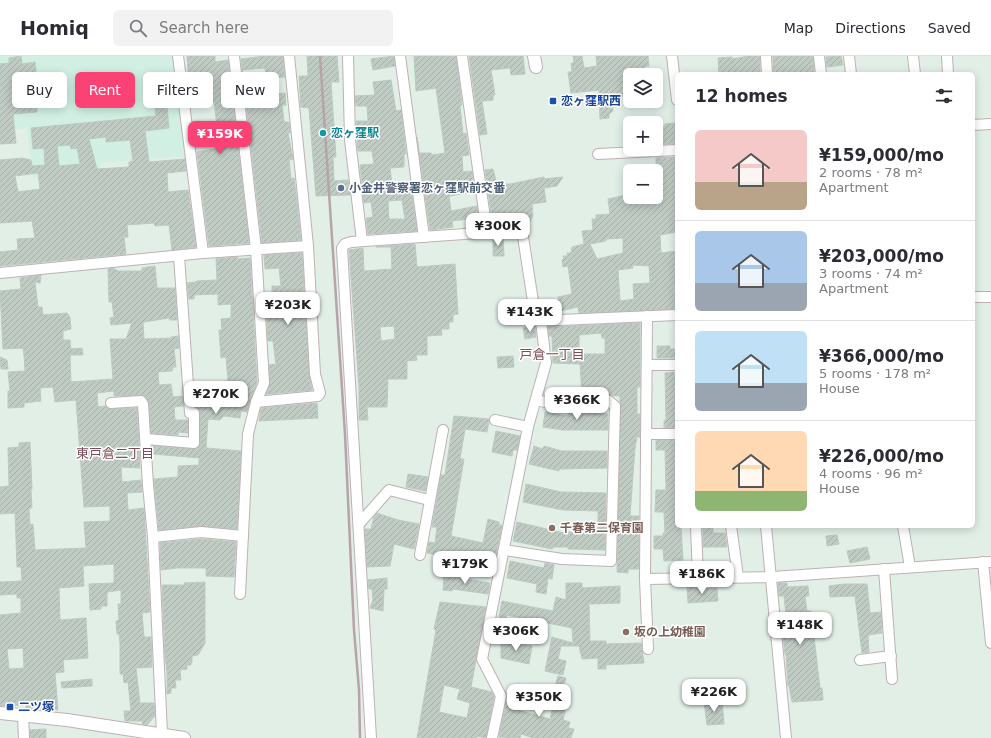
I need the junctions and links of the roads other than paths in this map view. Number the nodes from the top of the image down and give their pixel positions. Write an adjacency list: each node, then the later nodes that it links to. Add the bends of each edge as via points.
1 (178, 56): 28 (street)
2 (234, 56): 27 (street)
3 (289, 56): 26 (street)
4 (348, 56): 25 (street, via 350,140)
5 (400, 56): 24 (street)
6 (462, 56): 23 (street)
7 (672, 56): 18 (street)
8 (766, 56): 13 (street)
9 (819, 56): 14 (street)
10 (849, 56): 15 (street)
11 (913, 56): 16 (street)
12 (947, 56): 17 (street)
13 (767, 72)
14 (821, 72)
15 (852, 72)
16 (915, 72)
17 (948, 72)
18 (675, 82)
19 (991, 124): 20 (street)
20 (975, 126)
21 (675, 150): 22 (street)
22 (598, 154)
23 (487, 232): 24 (street); 35 (street, via 522,230 536,321)
24 (424, 237): 25 (street)
25 (362, 241): 48 (street, via 345,244 342,248)
26 (308, 246): 27 (street); 39 (street, via 315,374 320,393 318,396)
27 (256, 249): 28 (street); 39 (street, via 264,383)
28 (203, 253): 29 (street)
29 (178, 256): 30 (street); 46 (street, via 190,413 194,413 194,443)
30 (0, 273)
31 (975, 297): 32 (street)
32 (991, 299)
33 (675, 315): 34 (street)
34 (647, 316): 35 (street); 36 (street)
35 (541, 321): 38 (street, via 546,363)
36 (647, 365): 37 (street); 44 (street)
37 (675, 365)
38 (536, 400): 42 (street); 55 (street, via 558,405 609,401 615,406 611,561 562,559)
39 (256, 402): 53 (street, via 248,434)
40 (111, 403): 46 (street, via 141,401)
41 (495, 420): 42 (street)
42 (528, 427): 55 (street)
43 (443, 430): 47 (street)
44 (646, 434): 45 (street); 63 (street)
45 (675, 434)
46 (146, 439): 54 (street)
47 (429, 500): 48 (street, via 389,490); 56 (street)
48 (359, 524): 75 (street)
49 (696, 528): 62 (street)
50 (731, 528): 60 (street)
51 (766, 528): 61 (street)
52 (903, 528): 58 (street)
53 (243, 536): 54 (street, via 201,532); 64 (street)
54 (153, 537): 72 (street)
55 (505, 550): 76 (street, via 482,659 501,696)
56 (420, 555)
57 (987, 562): 58 (street); 65 (street)
58 (910, 567): 59 (street)
59 (884, 569): 61 (street); 67 (street)
60 (738, 577): 61 (street); 62 (street)
61 (772, 577): 77 (street)
62 (698, 578): 63 (street)
63 (645, 579): 66 (street)
64 (240, 594)
65 (991, 644)
66 (648, 649)
67 (891, 656): 68 (street); 69 (street)
68 (860, 660)
69 (892, 679)
70 (0, 713): 71 (street)
71 (23, 715): 72 (street); 73 (street)
72 (162, 734): 74 (street)
73 (24, 738)
74 (184, 738)
75 (371, 738)
76 (492, 738)
77 (786, 738)

